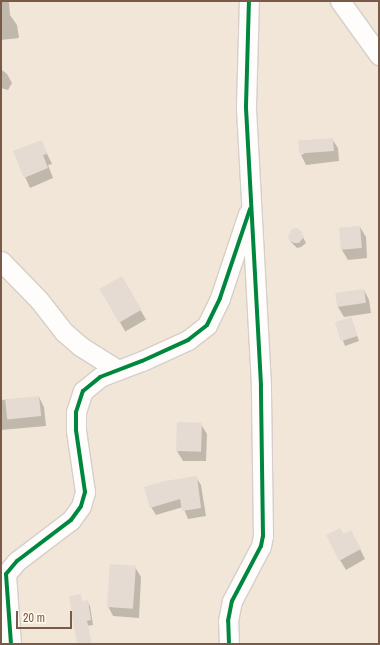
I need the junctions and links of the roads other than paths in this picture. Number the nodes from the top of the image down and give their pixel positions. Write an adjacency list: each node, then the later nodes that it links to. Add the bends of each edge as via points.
1 (249, 1): 4 (street, via 246,106)
2 (340, 1): 3 (street)
3 (379, 55)
4 (252, 202): 6 (street, via 220,298 207,325 188,340); 10 (street, via 261,385 263,536 261,546 232,601 228,621)
5 (1, 261): 6 (street, via 80,346)
6 (118, 370): 9 (street, via 100,377 83,391 76,412 76,430 85,492 81,506 71,520 17,561 6,574)
7 (1, 640): 8 (street)
8 (5, 644)
9 (10, 644)
10 (229, 644)

